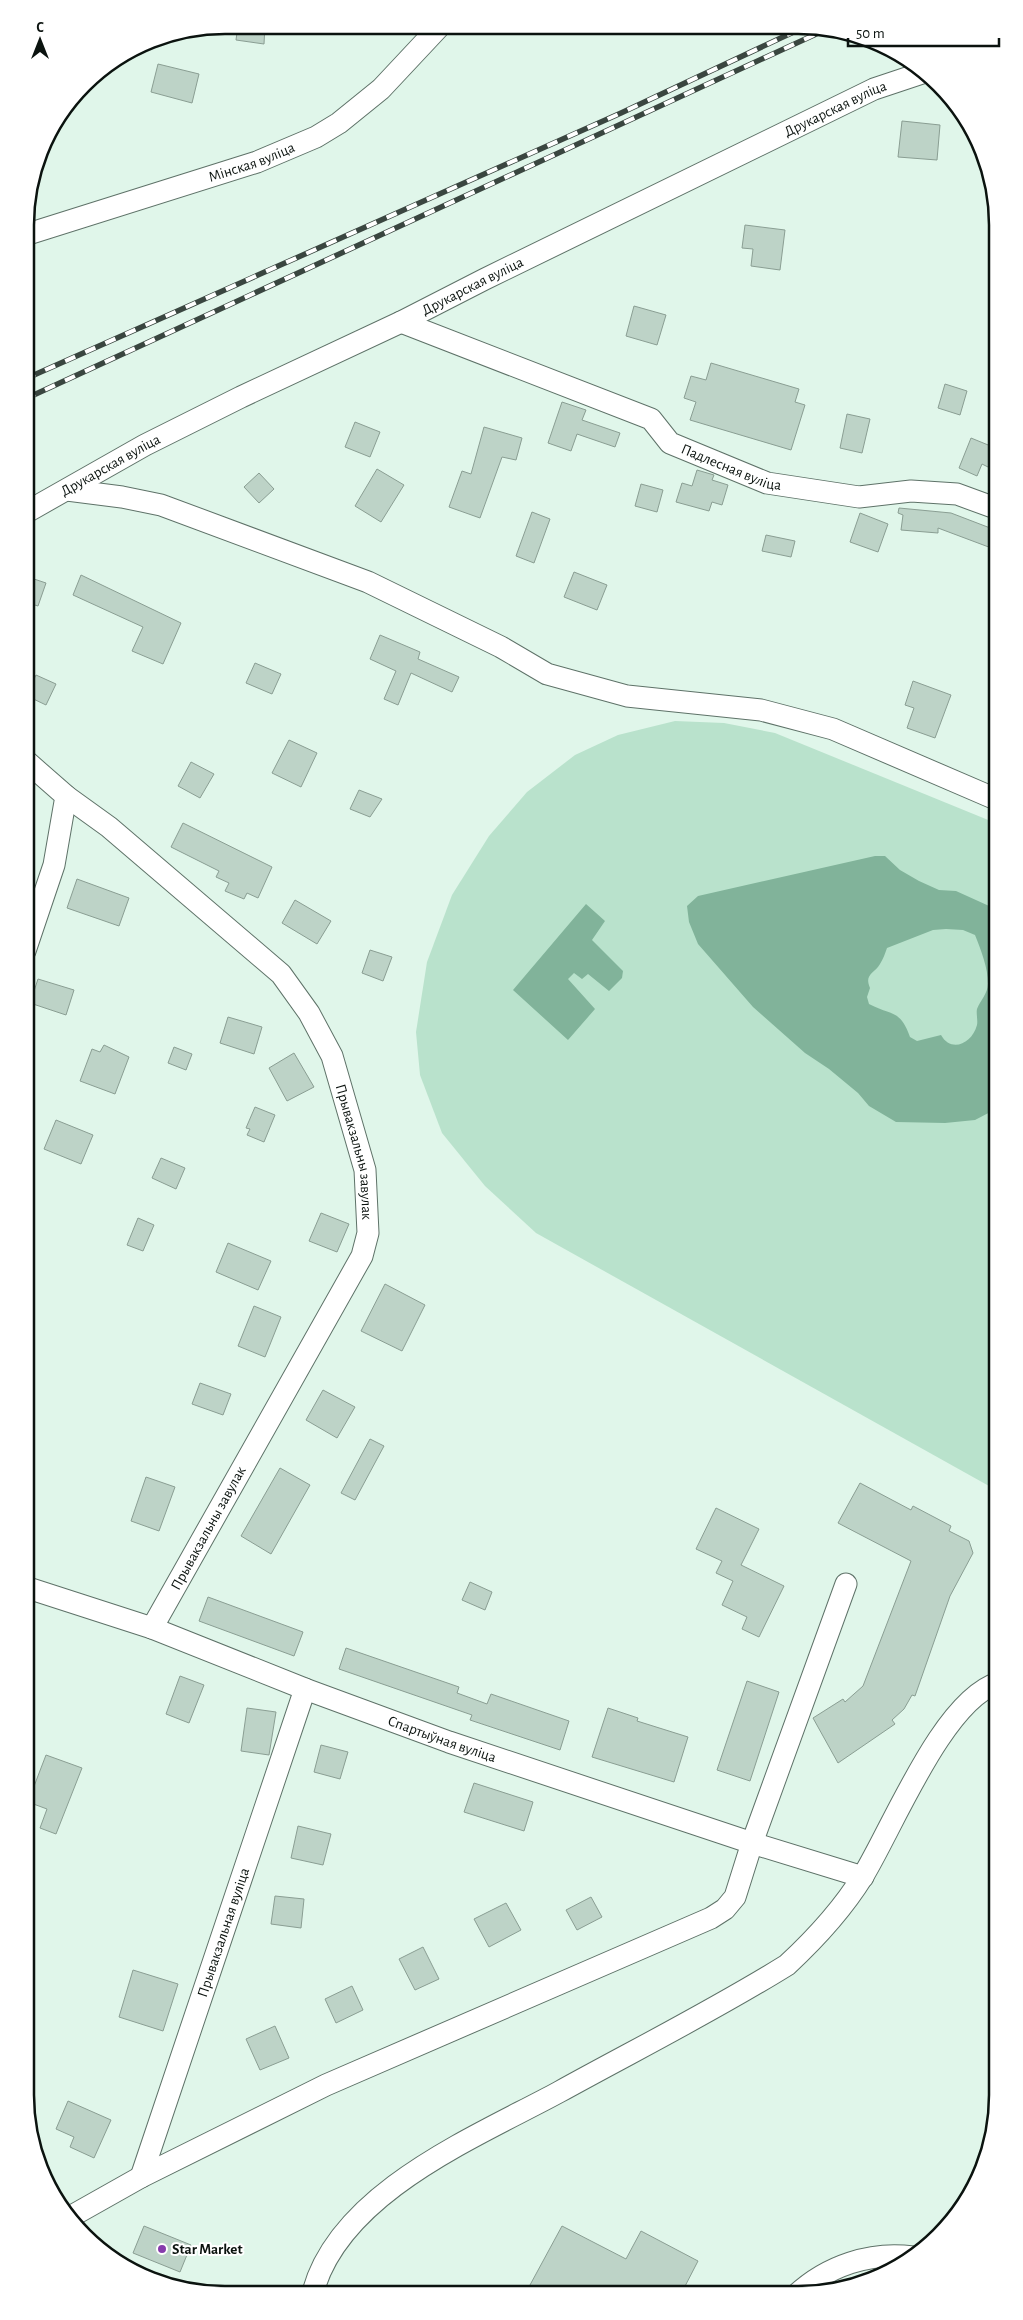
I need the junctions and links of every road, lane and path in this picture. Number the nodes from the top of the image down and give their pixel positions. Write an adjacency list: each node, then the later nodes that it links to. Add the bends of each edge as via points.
1 (433, 34): 3 (street, Мінская вуліца, via 381,90 316,137 257,162)
2 (916, 75): 4 (street, Друкарская вуліца, via 874,89 832,109)
3 (34, 232)
4 (401, 322): 5 (street, Друкарская вуліца, via 232,401 145,445); 6 (street, Падлесная вуліца, via 651,419 670,442 768,483 859,497 911,490 957,494)
5 (67, 490): 7 (street, Друкарская вуліца); 10 (street, via 161,505 368,582 502,647 547,674 627,696 761,710 833,729)
6 (989, 506)
7 (34, 508)
8 (34, 768): 9 (street)
9 (66, 796): 11 (street, via 54,865); 14 (street, Прывакзальны завулак, via 124,839 281,974 332,1056 365,1170 368,1233 362,1256)
10 (989, 796)
11 (34, 924)
12 (846, 1584): 17 (street)
13 (34, 1590): 14 (street, Спартыўная вуліца)
14 (152, 1628): 16 (street, Спартыўная вуліца)
15 (989, 1688): 18 (street, via 974,1696 948,1726)
16 (305, 1689): 17 (street, Спартыўная вуліца, via 449,1742); 19 (street, Прывакзальная вуліца)
17 (752, 1843): 18 (street, Спартыўная вуліца); 19 (street, via 735,1898 711,1918 326,2085)
18 (863, 1877): 22 (street, via 814,1940 787,1965 436,2157 394,2186 356,2220 332,2252)
19 (141, 2177): 20 (street)
20 (75, 2214)
21 (901, 2256): 23 (street, via 891,2255 849,2263)
22 (316, 2286)
23 (806, 2286)

